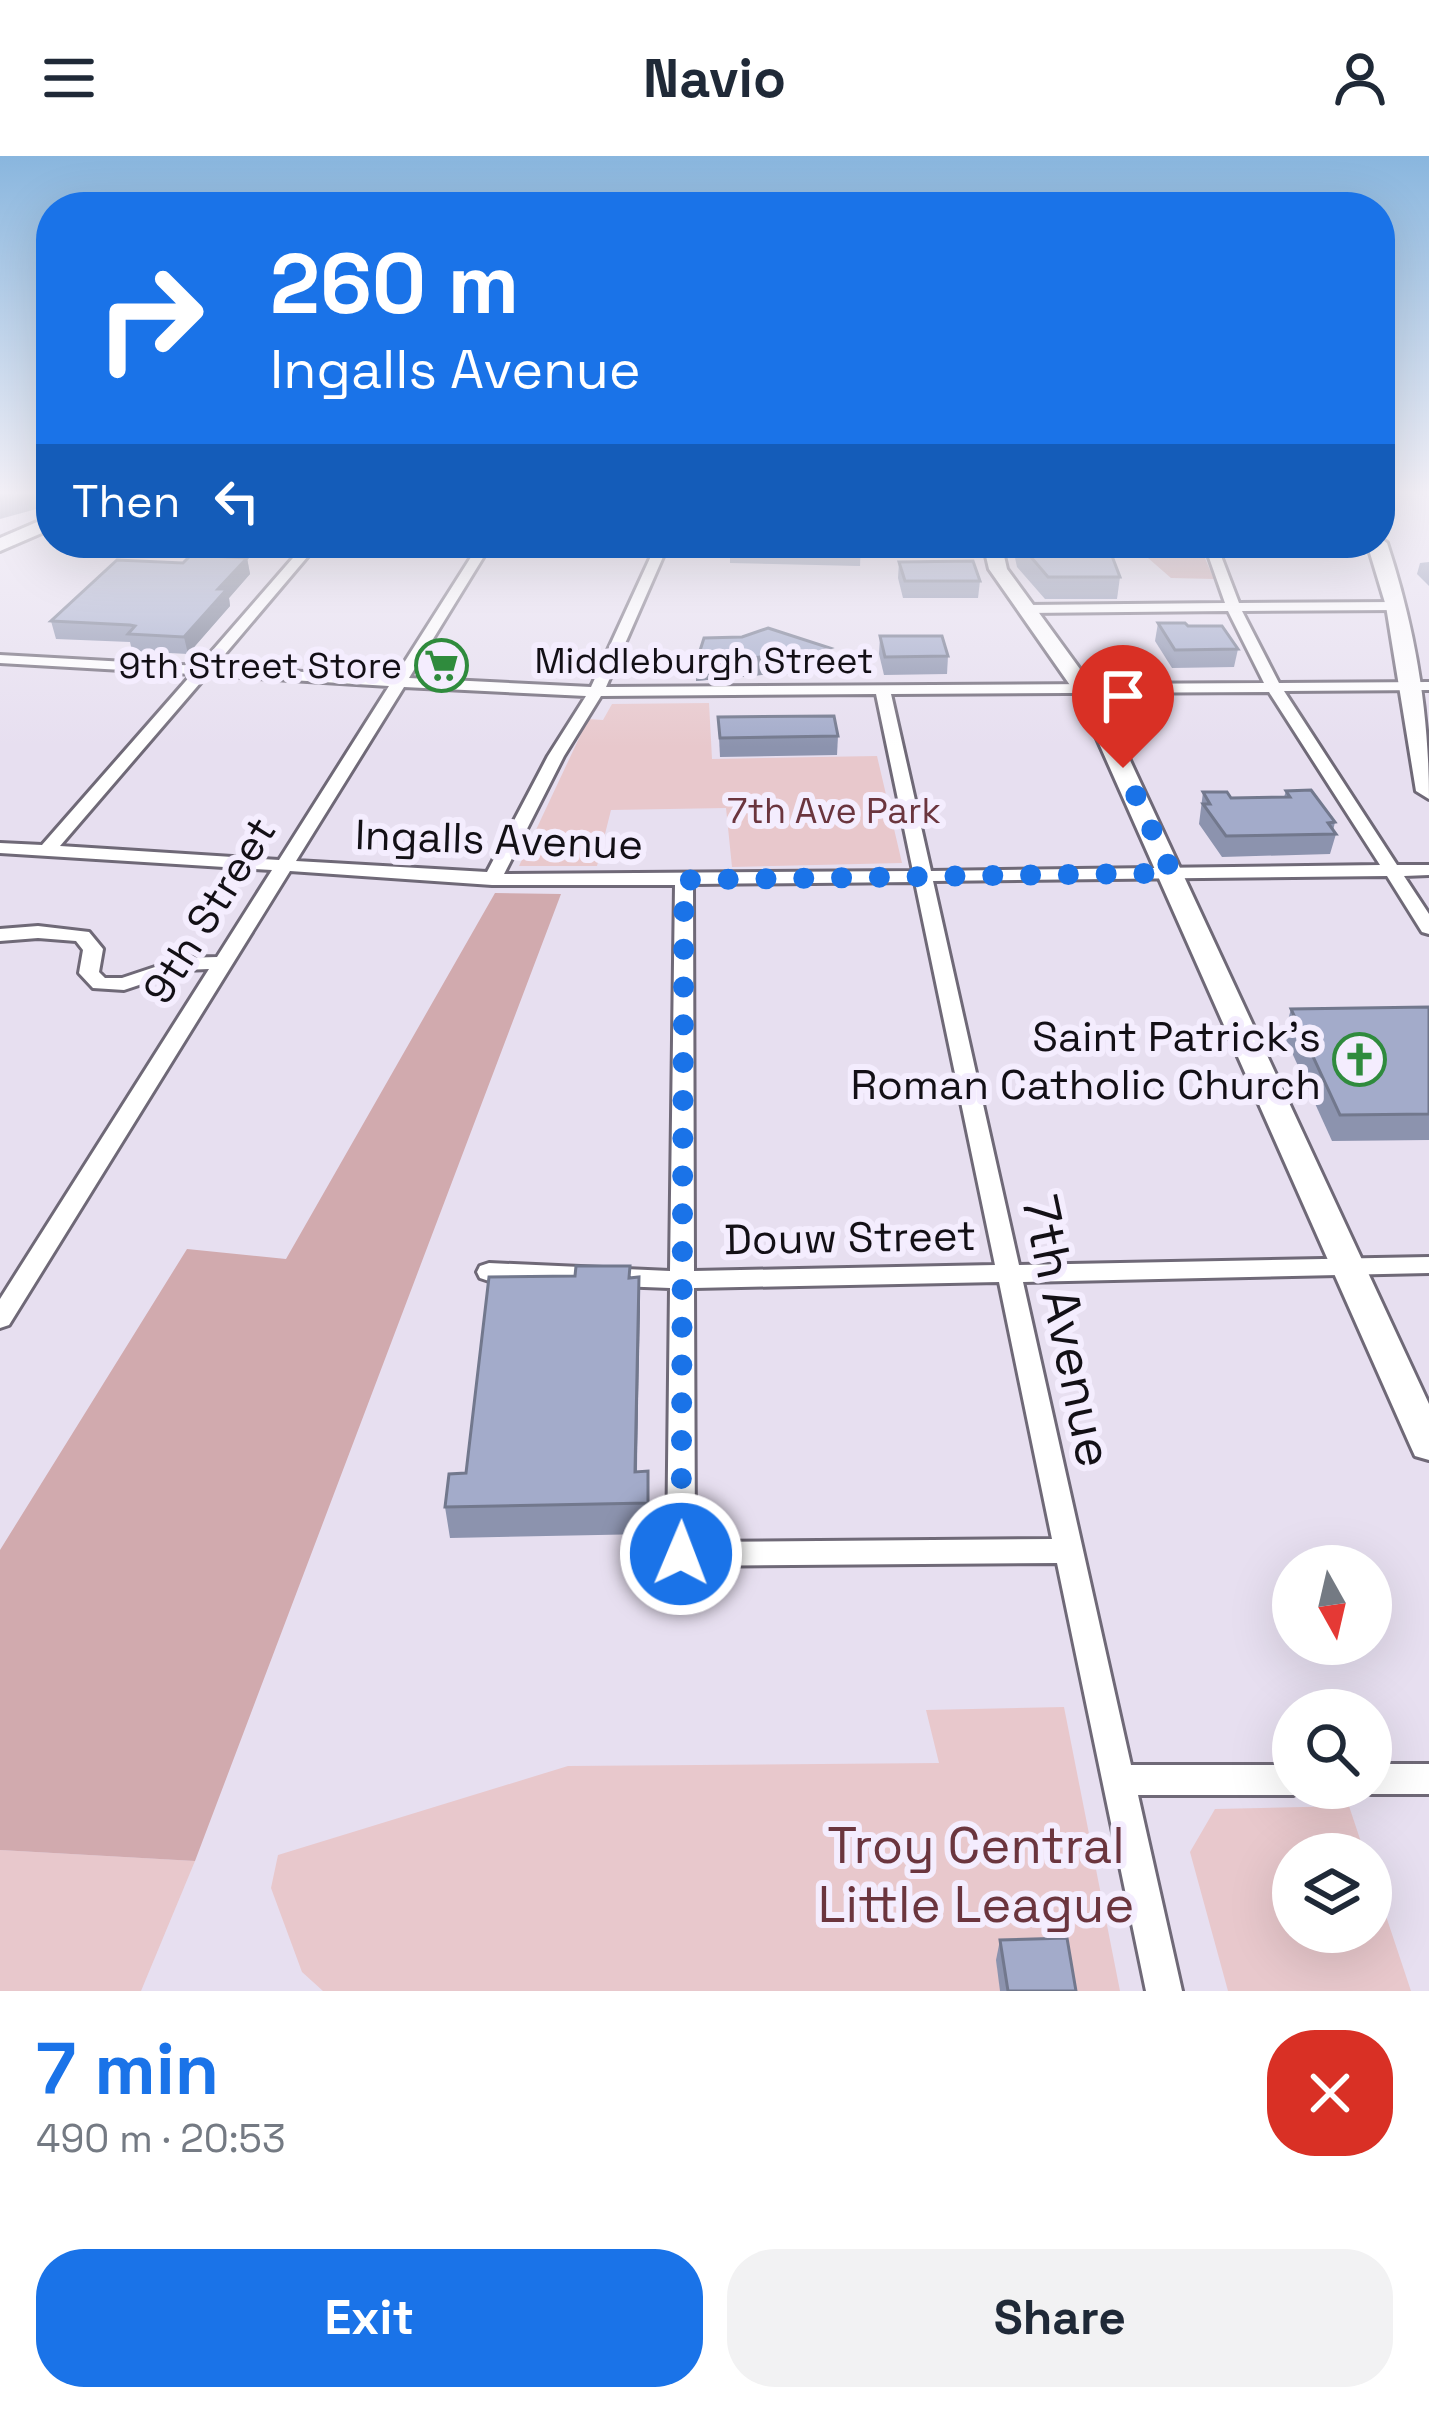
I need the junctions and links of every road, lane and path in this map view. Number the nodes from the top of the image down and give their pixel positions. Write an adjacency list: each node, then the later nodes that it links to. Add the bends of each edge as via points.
1 (286, 576): 12 (street)
2 (465, 576): 14 (street, 9th Street)
3 (648, 576): 19 (street)
4 (1003, 576): 9 (street)
5 (1223, 576): 8 (street)
6 (1387, 576): 7 (main road)
7 (1397, 606): 8 (street); 16 (main road)
8 (1236, 607): 9 (street); 15 (street)
9 (1027, 609): 17 (street)
10 (0, 659): 11 (street, Middleburgh Street)
11 (19, 660): 12 (street, Middleburgh Street); 13 (street)
12 (206, 670): 14 (street, Middleburgh Street); 22 (street)
13 (0, 677)
14 (399, 682): 19 (street, Middleburgh Street); 23 (street, 9th Street)
15 (1274, 686): 16 (street, Middleburgh Street); 17 (street, Middleburgh Street); 25 (street)
16 (1419, 686): 20 (main road)
17 (1084, 688): 18 (street, Middleburgh Street); 26 (street)
18 (883, 690): 19 (street, Middleburgh Street); 27 (street, 7th Avenue)
19 (596, 692): 28 (street)
20 (1429, 791)
21 (0, 848): 22 (street, Ingalls Avenue)
22 (46, 852): 23 (street, Ingalls Avenue)
23 (280, 868): 28 (street, Ingalls Avenue); 32 (street, 9th Street)
24 (1429, 870): 25 (street, Ingalls Avenue)
25 (1393, 871): 26 (street, Ingalls Avenue); 30 (street)
26 (1172, 873): 27 (street, Ingalls Avenue); 34 (street)
27 (923, 877): 29 (street, Ingalls Avenue); 36 (street, 7th Avenue)
28 (492, 880): 29 (street, Ingalls Avenue)
29 (684, 880): 37 (street)
30 (1429, 928)
31 (0, 935): 32 (street, via 82,936 94,949 92,980 111,986 182,964)
32 (221, 963): 38 (street, 9th Street)
33 (1429, 1265): 34 (street, Douw Street)
34 (1346, 1266): 36 (street, Douw Street); 39 (street)
35 (489, 1272): 37 (street, Douw Street)
36 (1009, 1272): 37 (street, Douw Street); 40 (street, 7th Avenue)
37 (685, 1280): 40 (street, via 681,1554)
38 (0, 1319)
39 (1429, 1444)
40 (1069, 1551): 41 (street, 7th Avenue)
41 (1119, 1780): 42 (street); 45 (street, 7th Avenue)
42 (1272, 1780)
43 (1392, 1780): 44 (street)
44 (1429, 1780)
45 (1165, 1991)

